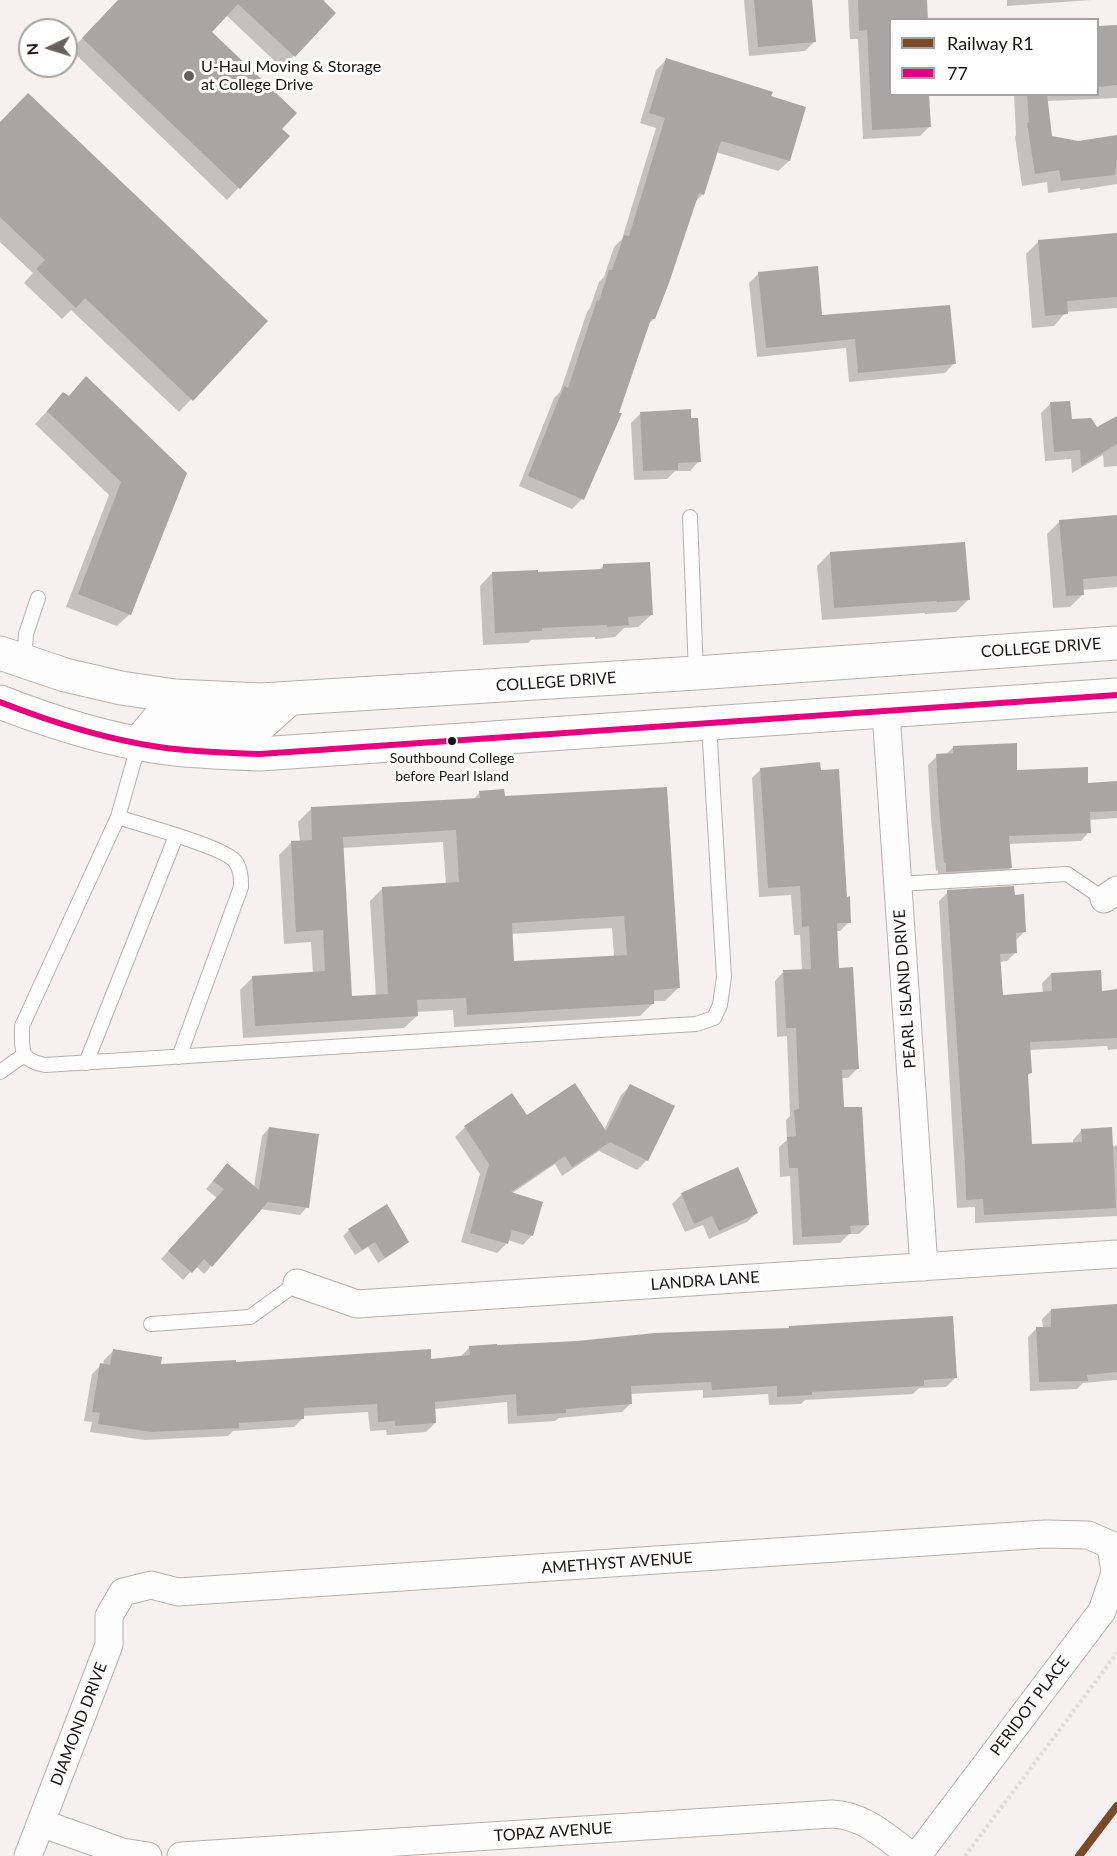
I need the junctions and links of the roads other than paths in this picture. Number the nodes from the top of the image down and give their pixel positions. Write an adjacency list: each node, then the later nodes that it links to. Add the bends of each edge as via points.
1 (690, 517): 5 (lane)
2 (38, 598): 4 (lane, via 26,633)
3 (1117, 643): 5 (main road, COLLEGE DRIVE)
4 (12, 657): 7 (main road, COLLEGE DRIVE, via 121,688 176,696); 8 (main road)
5 (696, 673): 7 (main road, COLLEGE DRIVE); 10 (main road)
6 (1117, 695): 9 (main road)
7 (289, 699): 11 (main road, via 262,723 157,721)
8 (5, 704): 11 (main road, via 51,721)
9 (886, 712): 10 (main road); 14 (street, PEARL ISLAND DRIVE)
10 (709, 724): 11 (main road, via 260,754); 17 (lane, via 724,977 714,1018 696,1024)
11 (139, 743): 12 (lane)
12 (118, 817): 13 (lane); 16 (lane, via 22,1026)
13 (176, 836): 17 (lane, via 218,850 234,860 241,872 241,887); 18 (lane)
14 (898, 884): 15 (lane, via 1067,874); 21 (street, PEARL ISLAND DRIVE)
15 (1110, 895)
16 (24, 1055): 18 (lane, via 31,1063 45,1065); 19 (lane)
17 (179, 1057): 18 (lane)
18 (86, 1063)
19 (0, 1072)
20 (1117, 1254): 21 (street, LANDRA LANE)
21 (924, 1267): 22 (street, LANDRA LANE, via 357,1304)
22 (297, 1283): 23 (lane, via 250,1317)
23 (151, 1324)
24 (1111, 1545): 25 (street, AMETHYST AVENUE, via 1088,1535 1045,1534 178,1592 151,1585); 31 (street, PERIDOT PLACE, via 1115,1574 1102,1611)
25 (123, 1592): 26 (street, DIAMOND DRIVE, via 109,1616 110,1645)
26 (41, 1823): 27 (street, DIAMOND DRIVE); 28 (street, via 122,1852)
27 (28, 1856)
28 (148, 1856)
29 (181, 1856): 30 (street, TOPAZ AVENUE, via 845,1814 858,1818)
30 (912, 1856)
31 (917, 1856)

